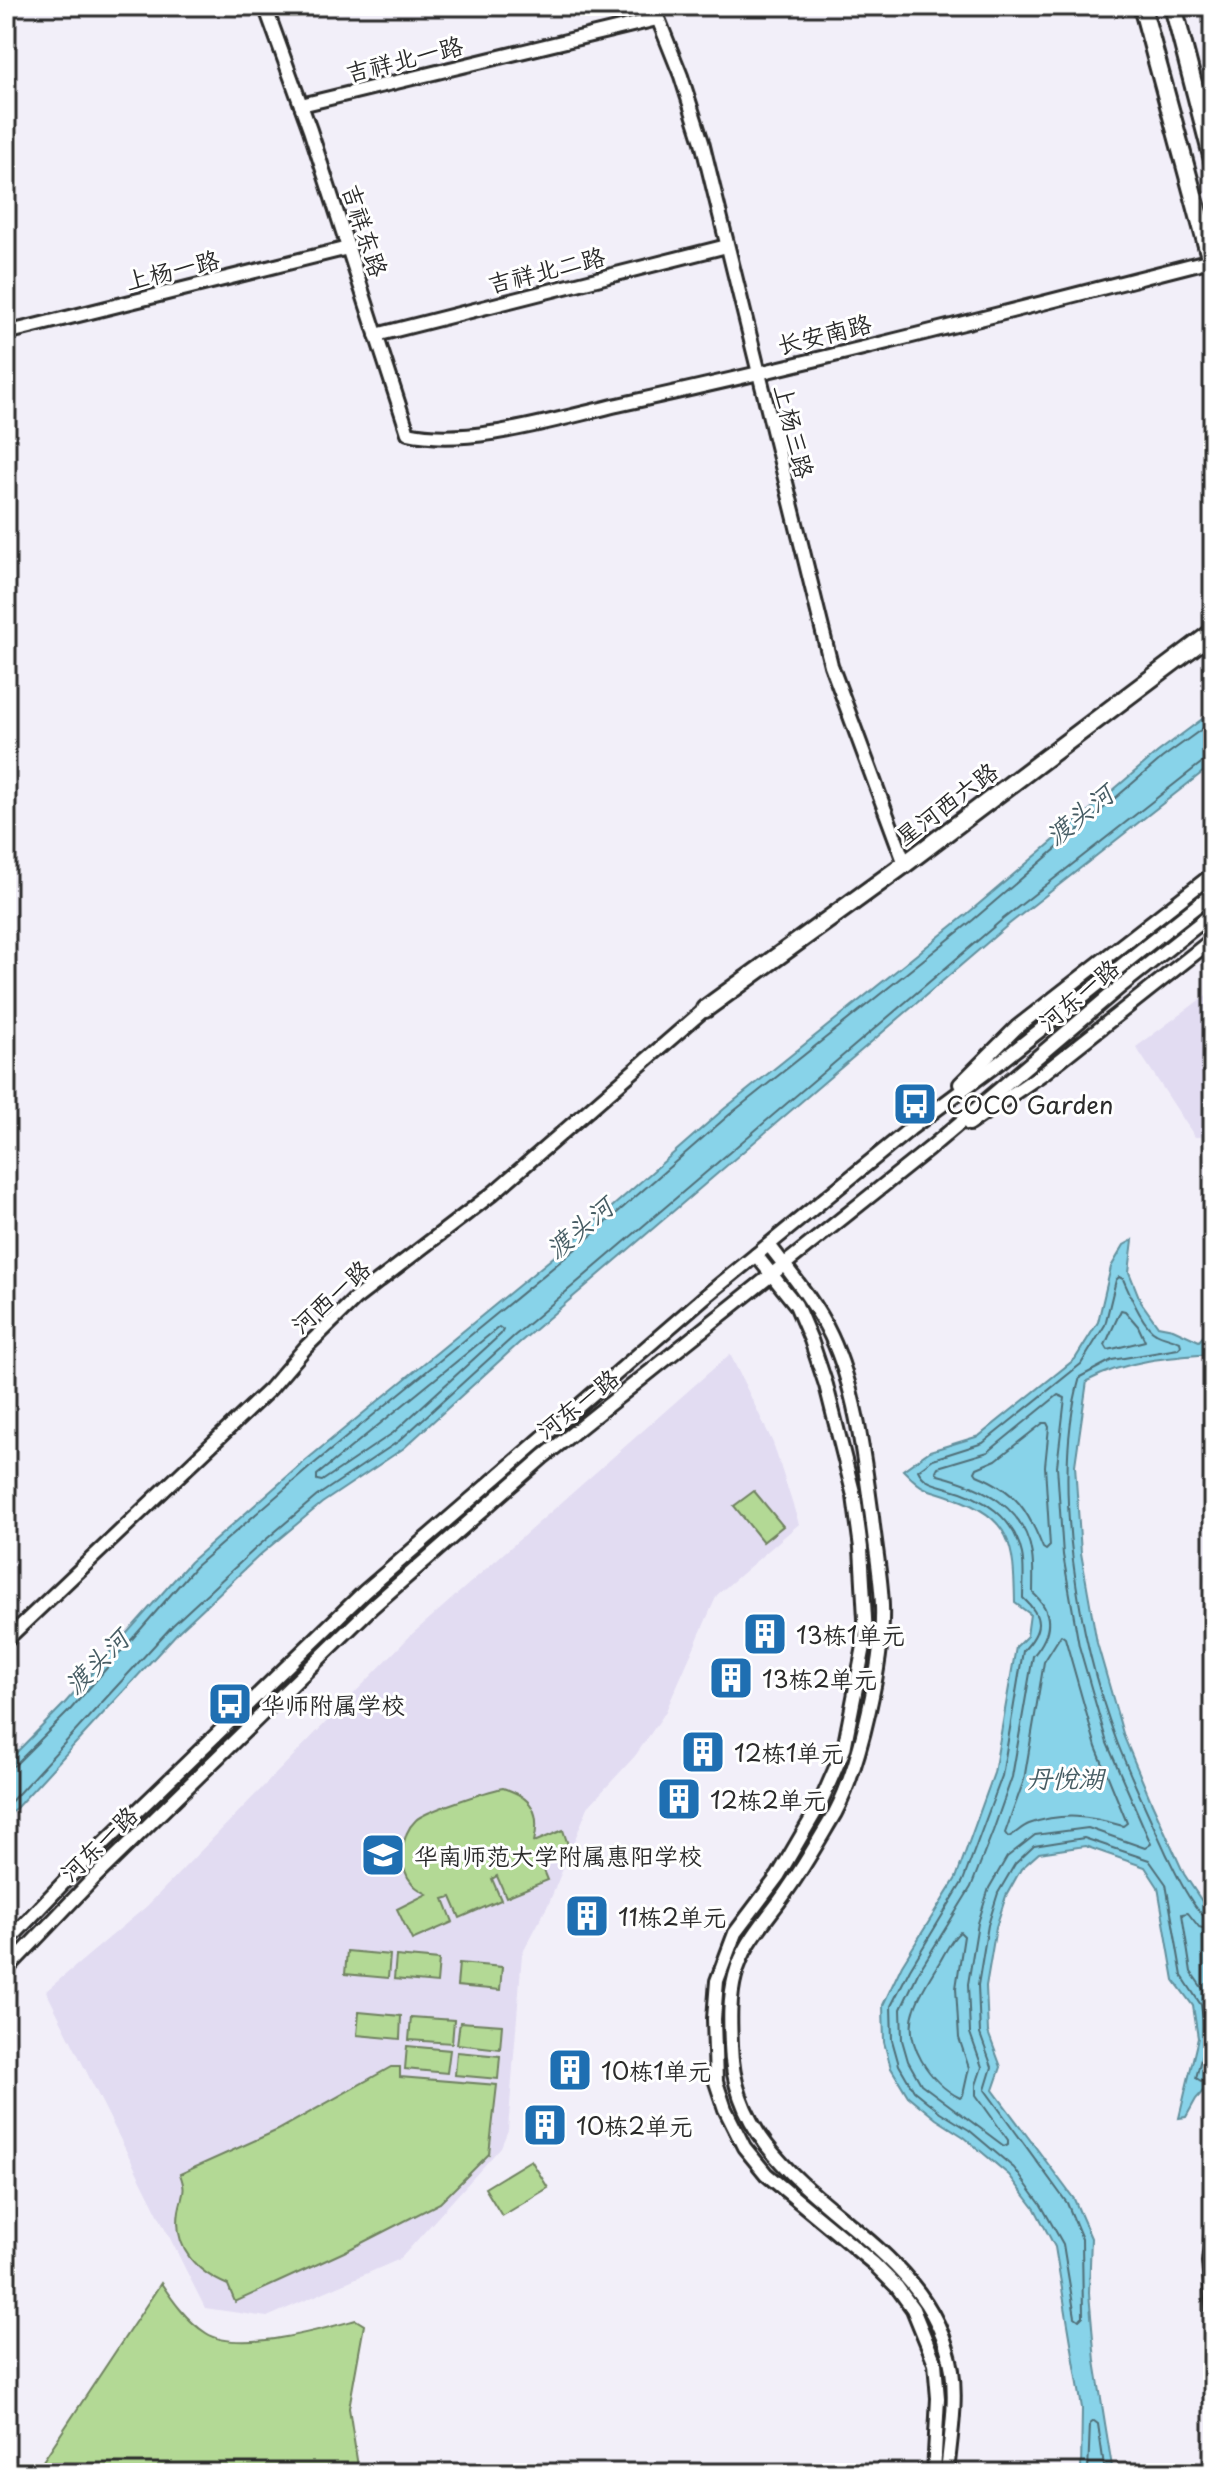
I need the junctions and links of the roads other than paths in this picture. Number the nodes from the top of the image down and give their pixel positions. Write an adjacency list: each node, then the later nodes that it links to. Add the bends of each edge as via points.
1 (265, 6): 5 (street, 吉祥东路)
2 (1142, 6): 9 (street)
3 (1173, 6): 6 (street)
4 (655, 12): 5 (street, 吉祥北一路); 7 (street, 上杨三路, via 698,129)
5 (301, 105): 8 (street, 吉祥东路)
6 (1213, 160)
7 (727, 246): 11 (street, 吉祥北二路); 12 (street, 上杨三路)
8 (348, 248): 10 (street, 上杨一路); 11 (street, 吉祥东路)
9 (1212, 262): 12 (street, 长安南路)
10 (6, 333)
11 (376, 335): 13 (street, 吉祥东路, via 408,433)
12 (758, 375): 13 (street, 长安南路, via 479,435); 15 (street, 上杨三路, via 831,665)
13 (445, 436)
14 (1213, 632): 15 (street, 星河西六路)
15 (905, 864): 20 (street, 星河西六路)
16 (1213, 874): 21 (street, via 1017,1027)
17 (1213, 893): 21 (street, 河东一路)
18 (1213, 913): 22 (street, 河东一路)
19 (1213, 939): 22 (street, via 1018,1092)
20 (705, 1009): 27 (street, 河西一路, via 492,1194 355,1299 270,1389)
21 (929, 1115): 23 (street, 河东一路)
22 (929, 1149): 25 (street, 河东一路)
23 (769, 1245): 24 (street, 河东一路); 25 (street)
24 (756, 1255): 26 (street); 28 (street, 河东一路, via 364,1592)
25 (785, 1266): 26 (street, 河东一路); 33 (street, via 815,1307 842,1366 866,1472 882,1606 880,1644 863,1732 837,1810 788,1890 749,1940 735,1976 734,2083 749,2123 772,2155 896,2266 936,2321 952,2369)
26 (773, 1276): 29 (street, 河东一路, via 543,1457 371,1608); 32 (street, via 796,1305 811,1340 843,1449 861,1548 866,1636 844,1749 820,1804 778,1876 735,1933 717,1981 716,2082 744,2147 766,2174 873,2263 913,2309 935,2363)
27 (6, 1640)
28 (6, 1943)
29 (6, 1970)
30 (1213, 2225): 31 (street)
31 (1213, 2310)
32 (934, 2473)
33 (947, 2473)

